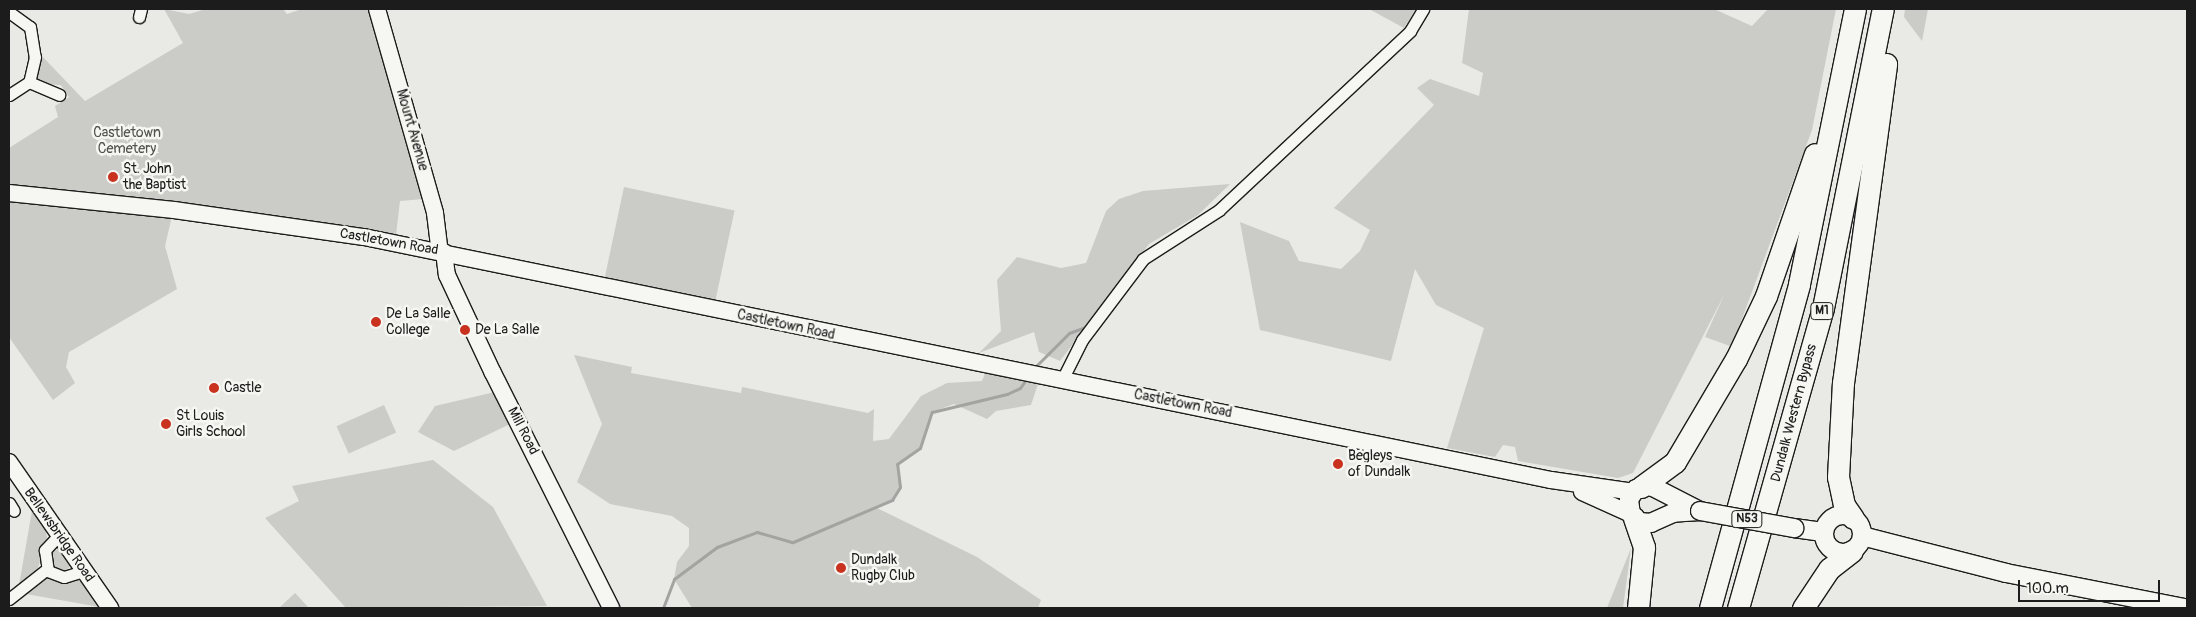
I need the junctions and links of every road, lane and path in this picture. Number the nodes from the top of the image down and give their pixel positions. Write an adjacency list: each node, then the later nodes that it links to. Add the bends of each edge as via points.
1 (377, 9): 12 (main road, Mount Avenue, via 435,213)
2 (1423, 9): 13 (street, via 1410,31 1219,210 1143,259 1082,340)
3 (1846, 9): 16 (highway, via 1815,154 1766,296 1696,431 1674,462)
4 (1855, 9): 29 (highway, Dundalk Western Bypass / M1, via 1799,284)
5 (1883, 9): 30 (highway, Dundalk Western Bypass / M1, via 1823,308)
6 (1892, 9): 22 (highway, via 1877,149 1844,383 1838,477)
7 (9, 12): 8 (street, via 30,27 35,40)
8 (29, 82): 9 (street); 10 (street)
9 (9, 95)
10 (59, 96)
11 (9, 193): 12 (main road, Castletown Road, via 174,210)
12 (442, 252): 13 (main road, Castletown Road); 27 (main road, Mill Road, via 447,274 492,373)
13 (1062, 380): 15 (main road, Castletown Road)
14 (11, 470): 21 (main road, Bellewsbridge Road)
15 (1559, 482): 16 (main road, Castletown Road); 18 (main road, Castletown Road)
16 (1644, 489): 17 (main road, N53); 18 (main road, via 1628,504); 19 (main road, via 1666,506)
17 (1700, 511): 19 (main road, N53); 20 (main road, N53, bridge)
18 (1632, 516): 19 (main road, N53, via 1645,524); 28 (highway, via 1644,547)
19 (1659, 519)
20 (1824, 532): 22 (main road, via 1834,517); 22 (main road, via 1826,544 1834,551)
21 (59, 535): 23 (street, via 45,550); 24 (main road, Bellewsbridge Road)
22 (1855, 535): 31 (highway); 32 (main road, via 2006,573)
23 (47, 569): 24 (street, via 64,577); 25 (street)
24 (84, 571): 26 (main road, Bellewsbridge Road)
25 (9, 599)
26 (110, 608)
27 (611, 608)
28 (1638, 608)
29 (1710, 608)
30 (1738, 608)
31 (1803, 608)
32 (2185, 608)

